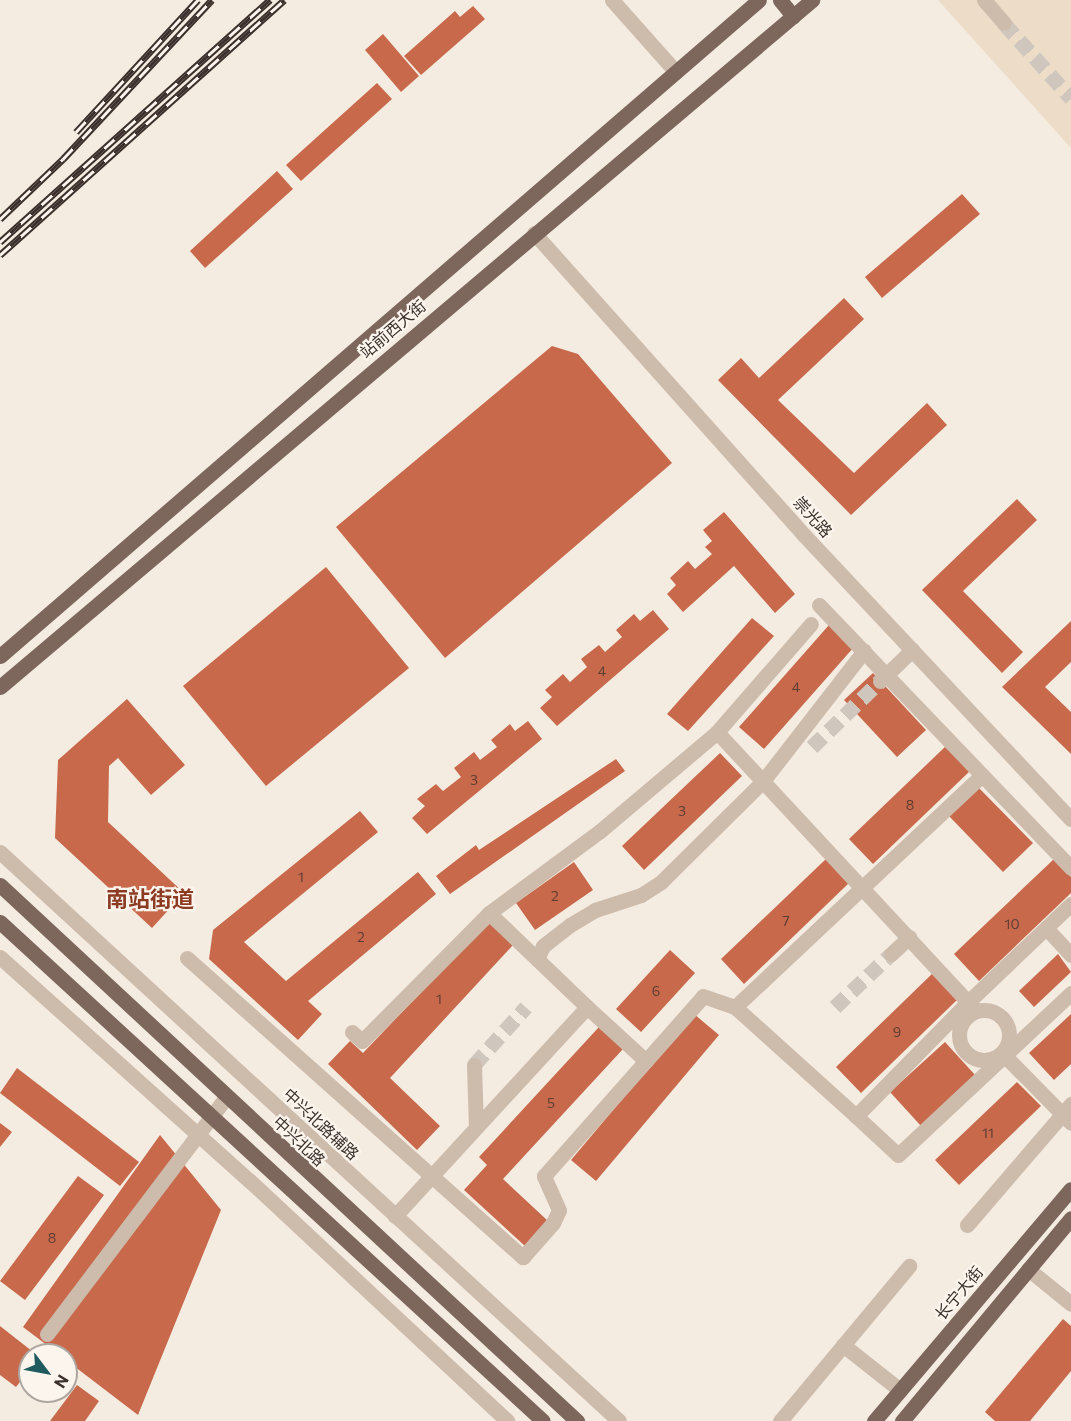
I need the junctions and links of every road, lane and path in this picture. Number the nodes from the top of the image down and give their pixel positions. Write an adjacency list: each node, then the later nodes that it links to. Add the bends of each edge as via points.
1 (612, 0): 8 (street)
2 (759, 0): 8 (main road, 站前西大街)
3 (780, 0): 6 (main road)
4 (812, 0): 6 (main road, 站前西大街)
5 (984, 0): 7 (street)
6 (793, 16): 9 (main road, 站前西大街)
7 (1004, 23)
8 (676, 72): 14 (main road, 站前西大街)
9 (534, 233): 12 (street, 崇光路); 16 (main road, 站前西大街)
10 (819, 605): 13 (street)
11 (811, 624): 17 (street)
12 (912, 650): 15 (street); 20 (street, 崇光路)
13 (864, 651): 15 (street); 19 (street)
14 (0, 656)
15 (883, 678): 18 (street)
16 (0, 687)
17 (717, 732): 19 (street); 26 (street, via 600,831)
18 (982, 775): 22 (street); 24 (street)
19 (763, 781): 24 (street); 34 (street, via 661,882 641,895 595,910 570,925 543,946)
20 (1071, 819)
21 (0, 852): 51 (street, 中兴北路辅路)
22 (1071, 868)
23 (0, 885): 43 (main road, 中兴北路)
24 (863, 887): 29 (street); 38 (street)
25 (1071, 904): 28 (street)
26 (489, 913): 34 (street); 39 (street, via 362,1041)
27 (0, 922): 45 (main road)
28 (1046, 928): 31 (street); 36 (street)
29 (909, 937): 30 (street); 36 (street)
30 (891, 954)
31 (1071, 955)
32 (0, 957): 48 (street)
33 (187, 958): 49 (street)
34 (537, 960): 37 (street)
35 (1071, 993): 40 (street)
36 (972, 1006): 40 (street, via 993,1011 1006,1021 1009,1038); 40 (street, via 963,1021 960,1045 979,1060); 46 (street)
37 (586, 1007): 41 (street); 47 (street)
38 (735, 1007): 41 (street, via 704,996); 46 (street)
39 (352, 1032)
40 (1003, 1054): 44 (street); 46 (street, via 898,1155)
41 (646, 1061): 49 (street, via 544,1176 559,1210 553,1223 523,1257)
42 (474, 1065): 47 (street)
43 (226, 1097): 45 (street); 62 (main road, 中兴北路)
44 (1068, 1114): 53 (street)
45 (210, 1115): 48 (street); 61 (main road)
46 (856, 1116)
47 (476, 1127): 49 (street)
48 (196, 1132): 57 (street); 60 (street)
49 (431, 1176): 51 (street)
50 (1071, 1189): 59 (main road, 长宁大街)
51 (395, 1216): 63 (street, 中兴北路辅路)
52 (1071, 1218): 55 (main road)
53 (967, 1225)
54 (909, 1266): 58 (street)
55 (1028, 1269): 56 (street); 66 (main road)
56 (1071, 1305)
57 (47, 1334)
58 (843, 1345): 59 (street); 64 (street)
59 (900, 1390): 65 (main road, 长宁大街)
60 (507, 1421)
61 (543, 1421)
62 (577, 1421)
63 (619, 1421)
64 (780, 1421)
65 (874, 1421)
66 (902, 1421)

